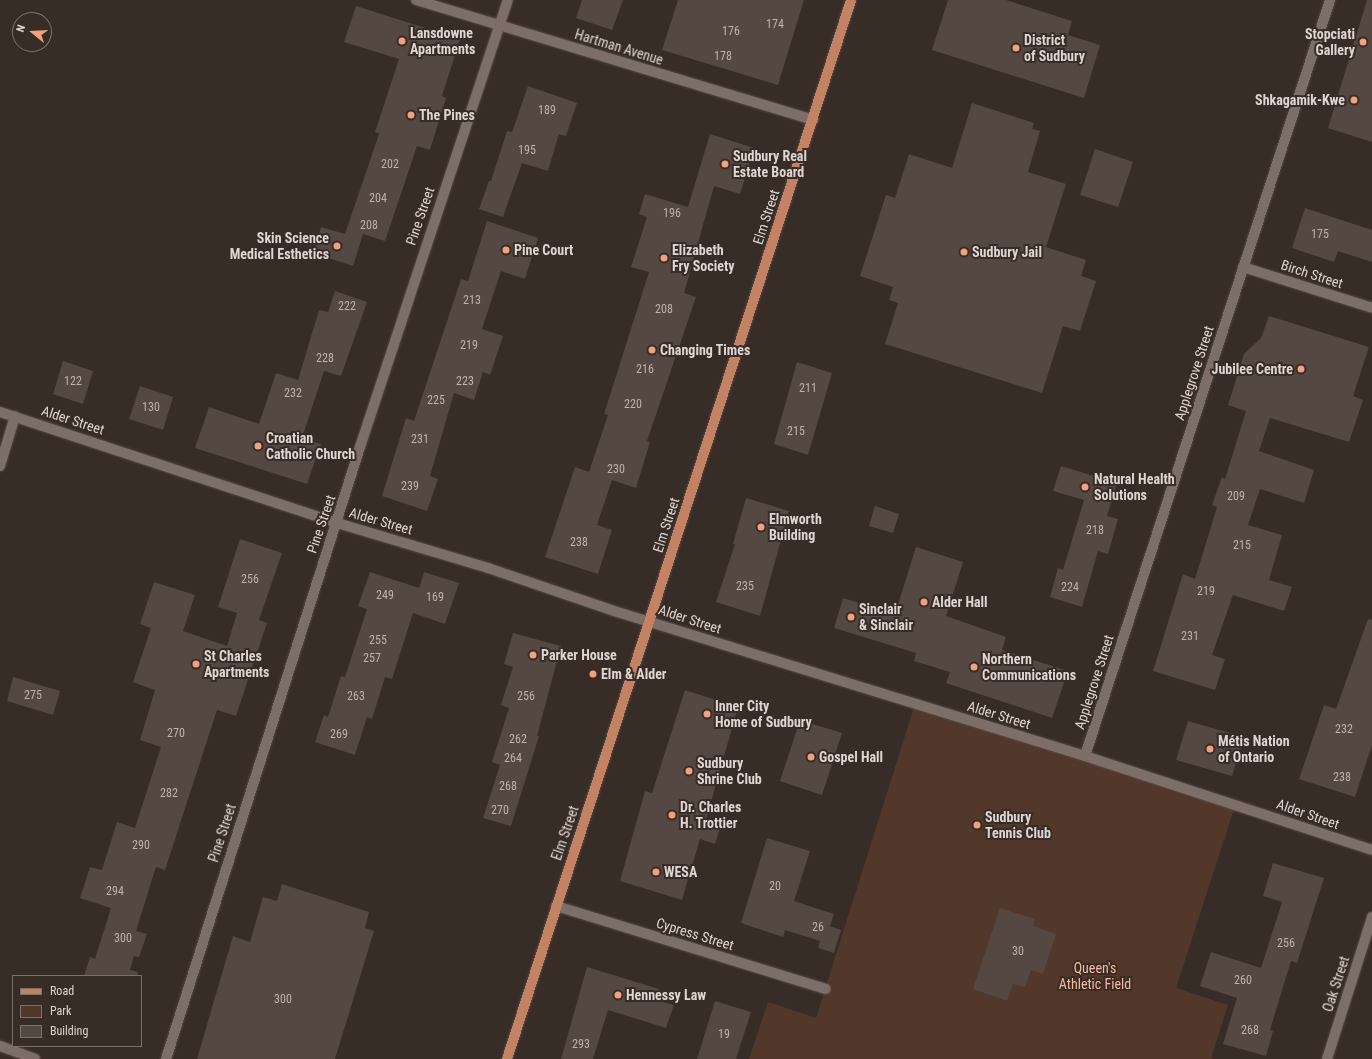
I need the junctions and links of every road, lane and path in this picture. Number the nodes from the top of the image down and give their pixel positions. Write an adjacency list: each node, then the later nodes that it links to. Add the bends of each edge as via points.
1 (416, 0): 5 (street, Hartman Avenue)
2 (508, 0): 5 (street, Pine Street)
3 (851, 0): 6 (main road, Elm Street)
4 (1330, 0): 7 (street, Applegrove Street)
5 (499, 26): 6 (street, Hartman Avenue); 12 (street, Pine Street, via 414,280)
6 (813, 120): 13 (main road, Elm Street)
7 (1243, 267): 8 (street, Birch Street); 14 (street, Applegrove Street)
8 (1372, 308)
9 (0, 412): 10 (street, Alder Street)
10 (15, 416): 11 (street); 12 (street, Alder Street)
11 (0, 466)
12 (337, 523): 13 (street, Alder Street, via 488,568); 21 (street, Pine Street)
13 (649, 621): 14 (street, Alder Street); 16 (main road, Elm Street)
14 (1085, 756): 15 (street, Alder Street)
15 (1372, 850)
16 (556, 906): 18 (street, Cypress Street); 22 (main road, Elm Street)
17 (1372, 917): 23 (street, Oak Street)
18 (825, 989)
19 (0, 1046): 20 (street)
20 (35, 1059)
21 (166, 1059)
22 (507, 1059)
23 (1327, 1059)

